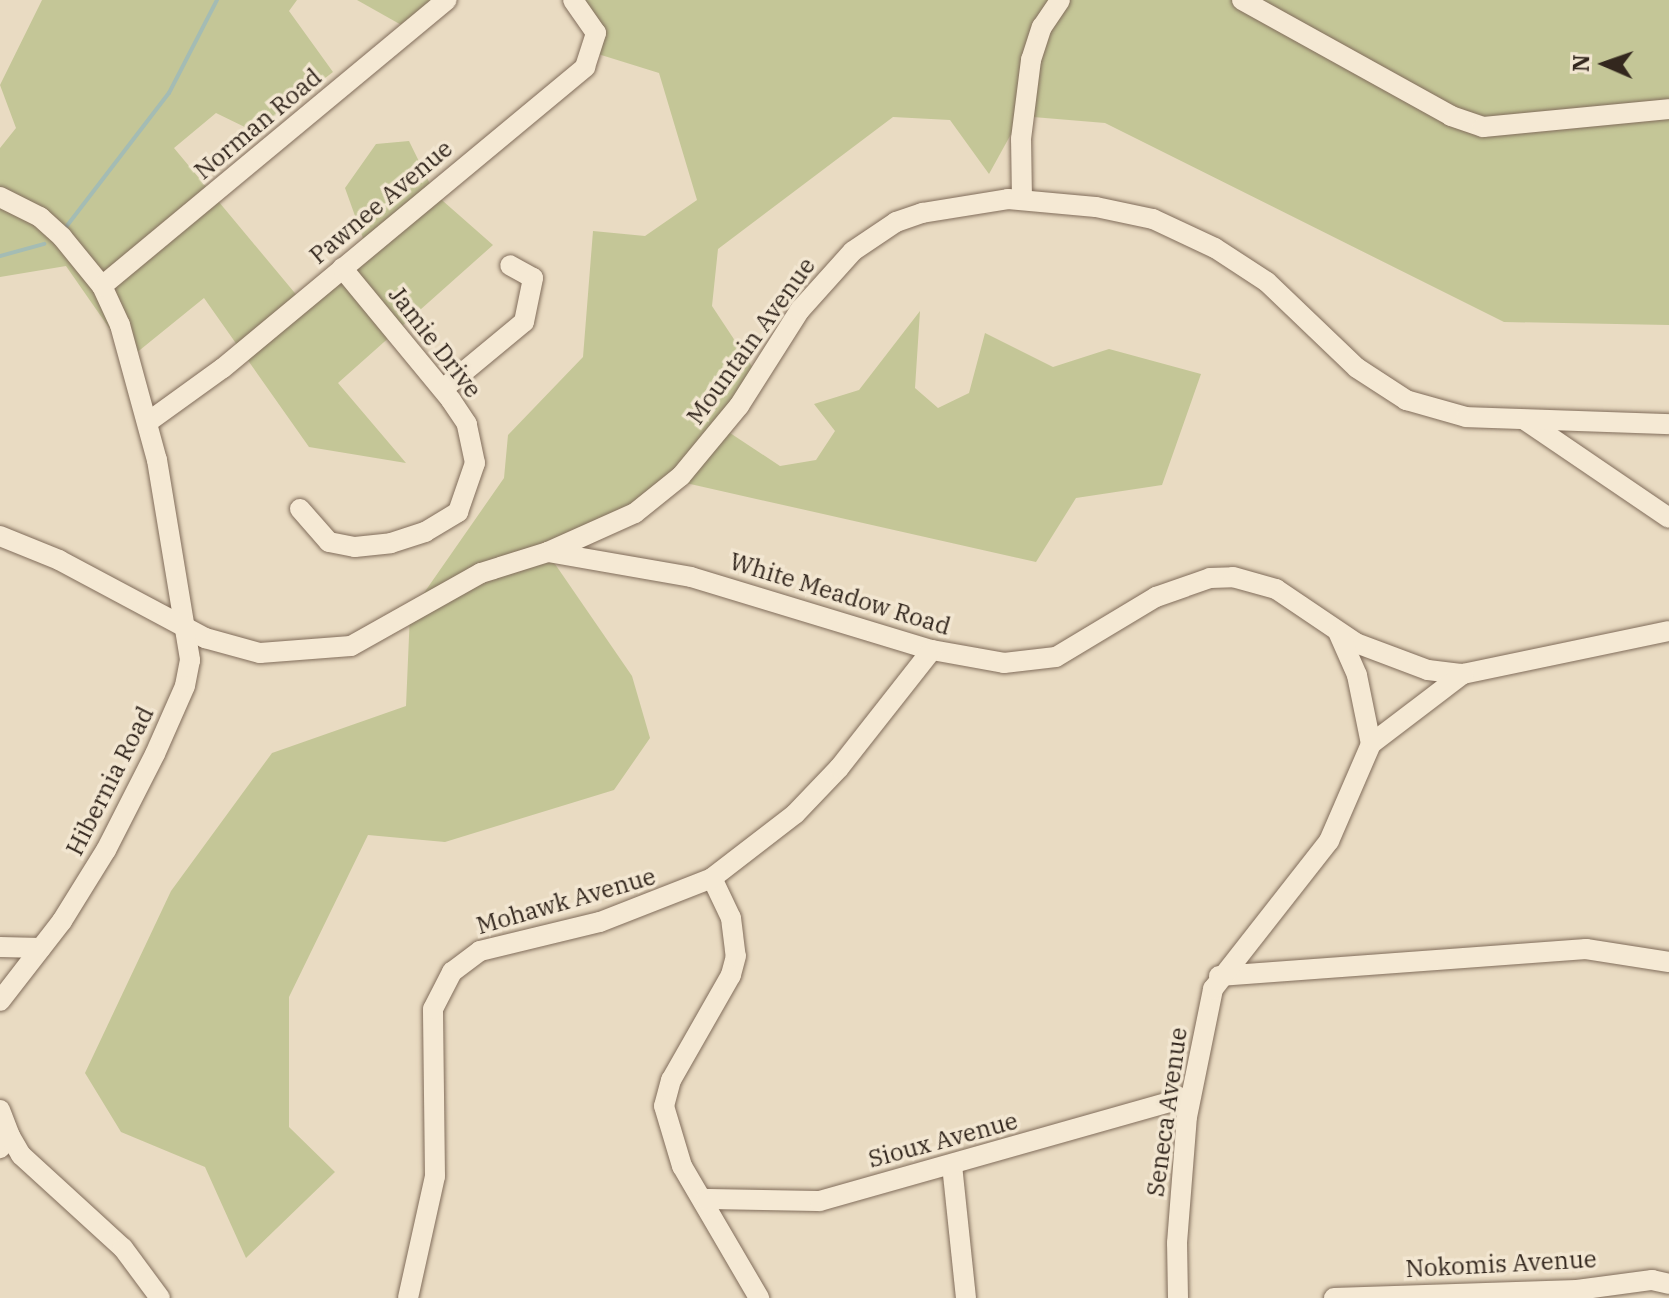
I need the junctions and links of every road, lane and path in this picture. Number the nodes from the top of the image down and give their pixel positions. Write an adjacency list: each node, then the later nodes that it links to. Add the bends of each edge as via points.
1 (447, 0): 10 (street, Norman Road)
2 (573, 0): 9 (street, Pawnee Avenue, via 596,33 585,67)
3 (1060, 0): 7 (street, via 1042,27 1031,60 1021,139)
4 (1242, 0): 5 (street, via 1451,116 1483,127)
5 (1669, 109)
6 (0, 197): 10 (street, Hibernia Road, via 40,217)
7 (1022, 200): 12 (street, Mountain Avenue, via 1153,219 1244,265 1357,368 1406,400 1466,417); 18 (street, Mountain Avenue, via 922,213 896,222 853,251 800,310 739,406 681,476 635,513)
8 (510, 265): 11 (street, via 533,278 524,322)
9 (342, 268): 11 (street, Jamie Drive); 13 (street, Pawnee Avenue, via 223,368)
10 (102, 286): 13 (street, Hibernia Road, via 120,325)
11 (443, 389): 15 (street, Jamie Drive, via 467,424 475,463 458,512 425,532 355,547 329,542)
12 (1525, 420): 14 (street, Mountain Avenue); 16 (street)
13 (148, 422): 19 (street, Hibernia Road)
14 (1669, 424)
15 (300, 509)
16 (1669, 518)
17 (0, 536): 19 (street, White Meadow Road, via 59,560)
18 (548, 552): 19 (street, White Meadow Road, via 481,573 351,646 329,651 260,653 225,646); 22 (street, White Meadow Road, via 691,577)
19 (183, 625): 27 (street, Hibernia Road, via 189,671 155,754 83,890)
20 (1669, 631): 23 (street, White Meadow Road)
21 (1338, 632): 22 (street, White Meadow Road, via 1276,589 1233,577 1210,578 1156,597 1091,640 1031,663 975,660); 23 (street, White Meadow Road, via 1410,665); 24 (street, via 1357,675)
22 (932, 650): 25 (street, Mohawk Avenue, via 839,768 795,814)
23 (1463, 674): 24 (street, Seneca Avenue)
24 (1371, 744): 29 (street, Seneca Avenue, via 1329,841)
25 (712, 878): 35 (street, via 731,918 736,956 731,975 671,1080 664,1106 682,1166); 38 (street, Mohawk Avenue, via 600,922 480,951 444,982 436,997 431,1043 435,1176)
26 (0, 947): 27 (street)
27 (41, 948): 30 (street, Hibernia Road)
28 (1669, 962): 29 (street, via 1586,949)
29 (1219, 976): 31 (street, Seneca Avenue)
30 (0, 1001)
31 (1190, 1096): 34 (street, Sioux Avenue); 41 (street, Seneca Avenue, via 1177,1243)
32 (0, 1110): 33 (street)
33 (5, 1142): 37 (street, via 123,1248)
34 (952, 1165): 35 (street, Sioux Avenue, via 820,1201); 40 (street)
35 (706, 1199): 39 (street)
36 (1669, 1284): 42 (street, Nokomis Avenue, via 1652,1280 1577,1290)
37 (160, 1298)
38 (408, 1298)
39 (759, 1298)
40 (966, 1298)
41 (1178, 1298)
42 (1334, 1298)

